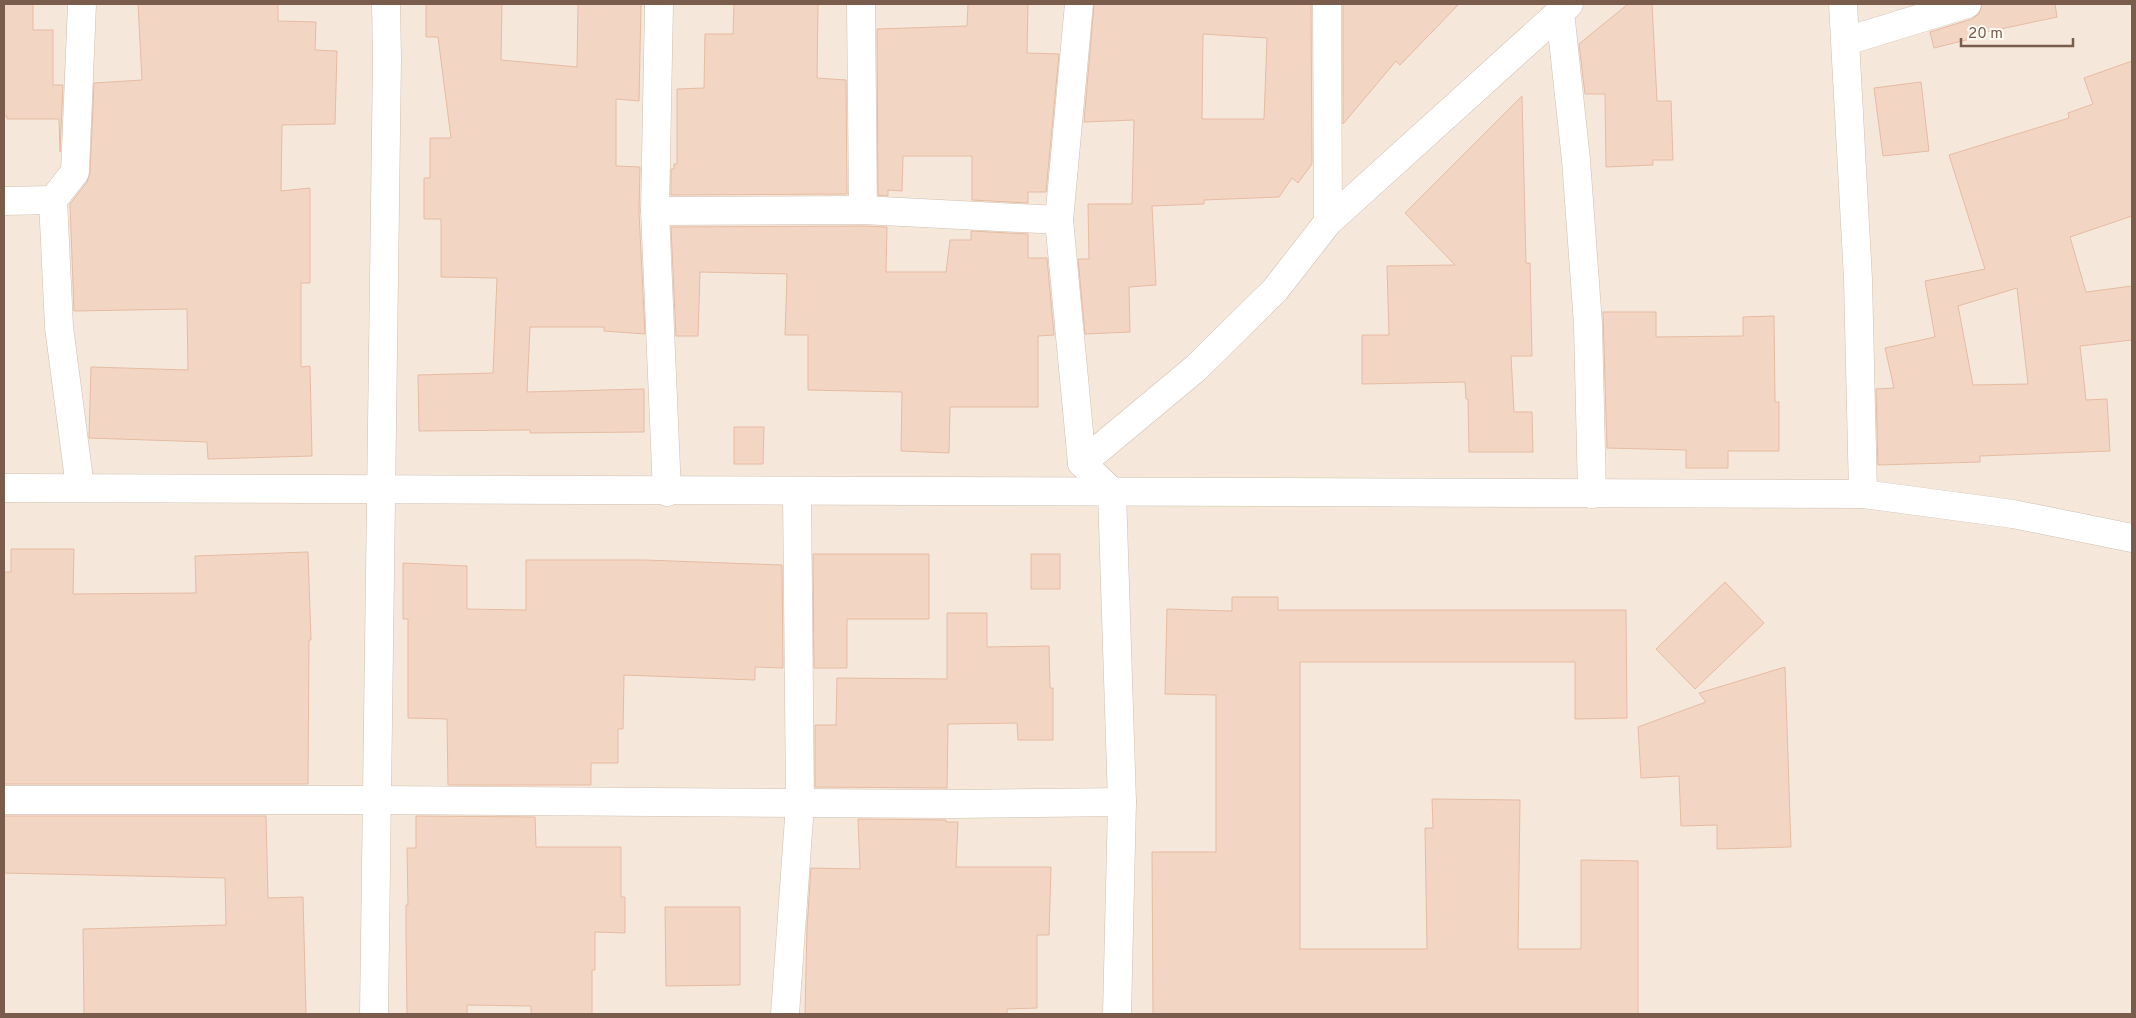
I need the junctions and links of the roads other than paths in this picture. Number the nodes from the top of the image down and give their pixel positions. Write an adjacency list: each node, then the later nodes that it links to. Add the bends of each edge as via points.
1 (82, 4): 11 (street, via 75,172)
2 (386, 4): 20 (street)
3 (659, 4): 14 (street)
4 (861, 4): 13 (street)
5 (1079, 4): 15 (street)
6 (1327, 4): 16 (street)
7 (1843, 4): 10 (street)
8 (1967, 4): 10 (street)
9 (1564, 8): 16 (street); 24 (street, via 1587,314)
10 (1846, 42): 25 (street, via 1858,278)
11 (53, 200): 12 (street); 19 (street, via 58,327)
12 (4, 201)
13 (863, 210): 14 (street); 15 (street)
14 (656, 211): 22 (street)
15 (1059, 220): 17 (street)
16 (1328, 222): 17 (street, via 1276,290 1196,368)
17 (1082, 463): 23 (street)
18 (4, 488): 19 (street)
19 (80, 488): 20 (street)
20 (380, 490): 22 (street); 28 (street)
21 (798, 491): 22 (street); 23 (street); 30 (street)
22 (667, 492)
23 (1112, 492): 24 (street); 29 (street)
24 (1592, 494): 25 (street)
25 (1863, 494): 26 (street, via 2014,514)
26 (2132, 538)
27 (4, 800): 28 (street)
28 (377, 800): 30 (street); 31 (street)
29 (1122, 802): 30 (street); 33 (street)
30 (800, 804): 32 (street)
31 (374, 1014)
32 (785, 1014)
33 (1117, 1014)

